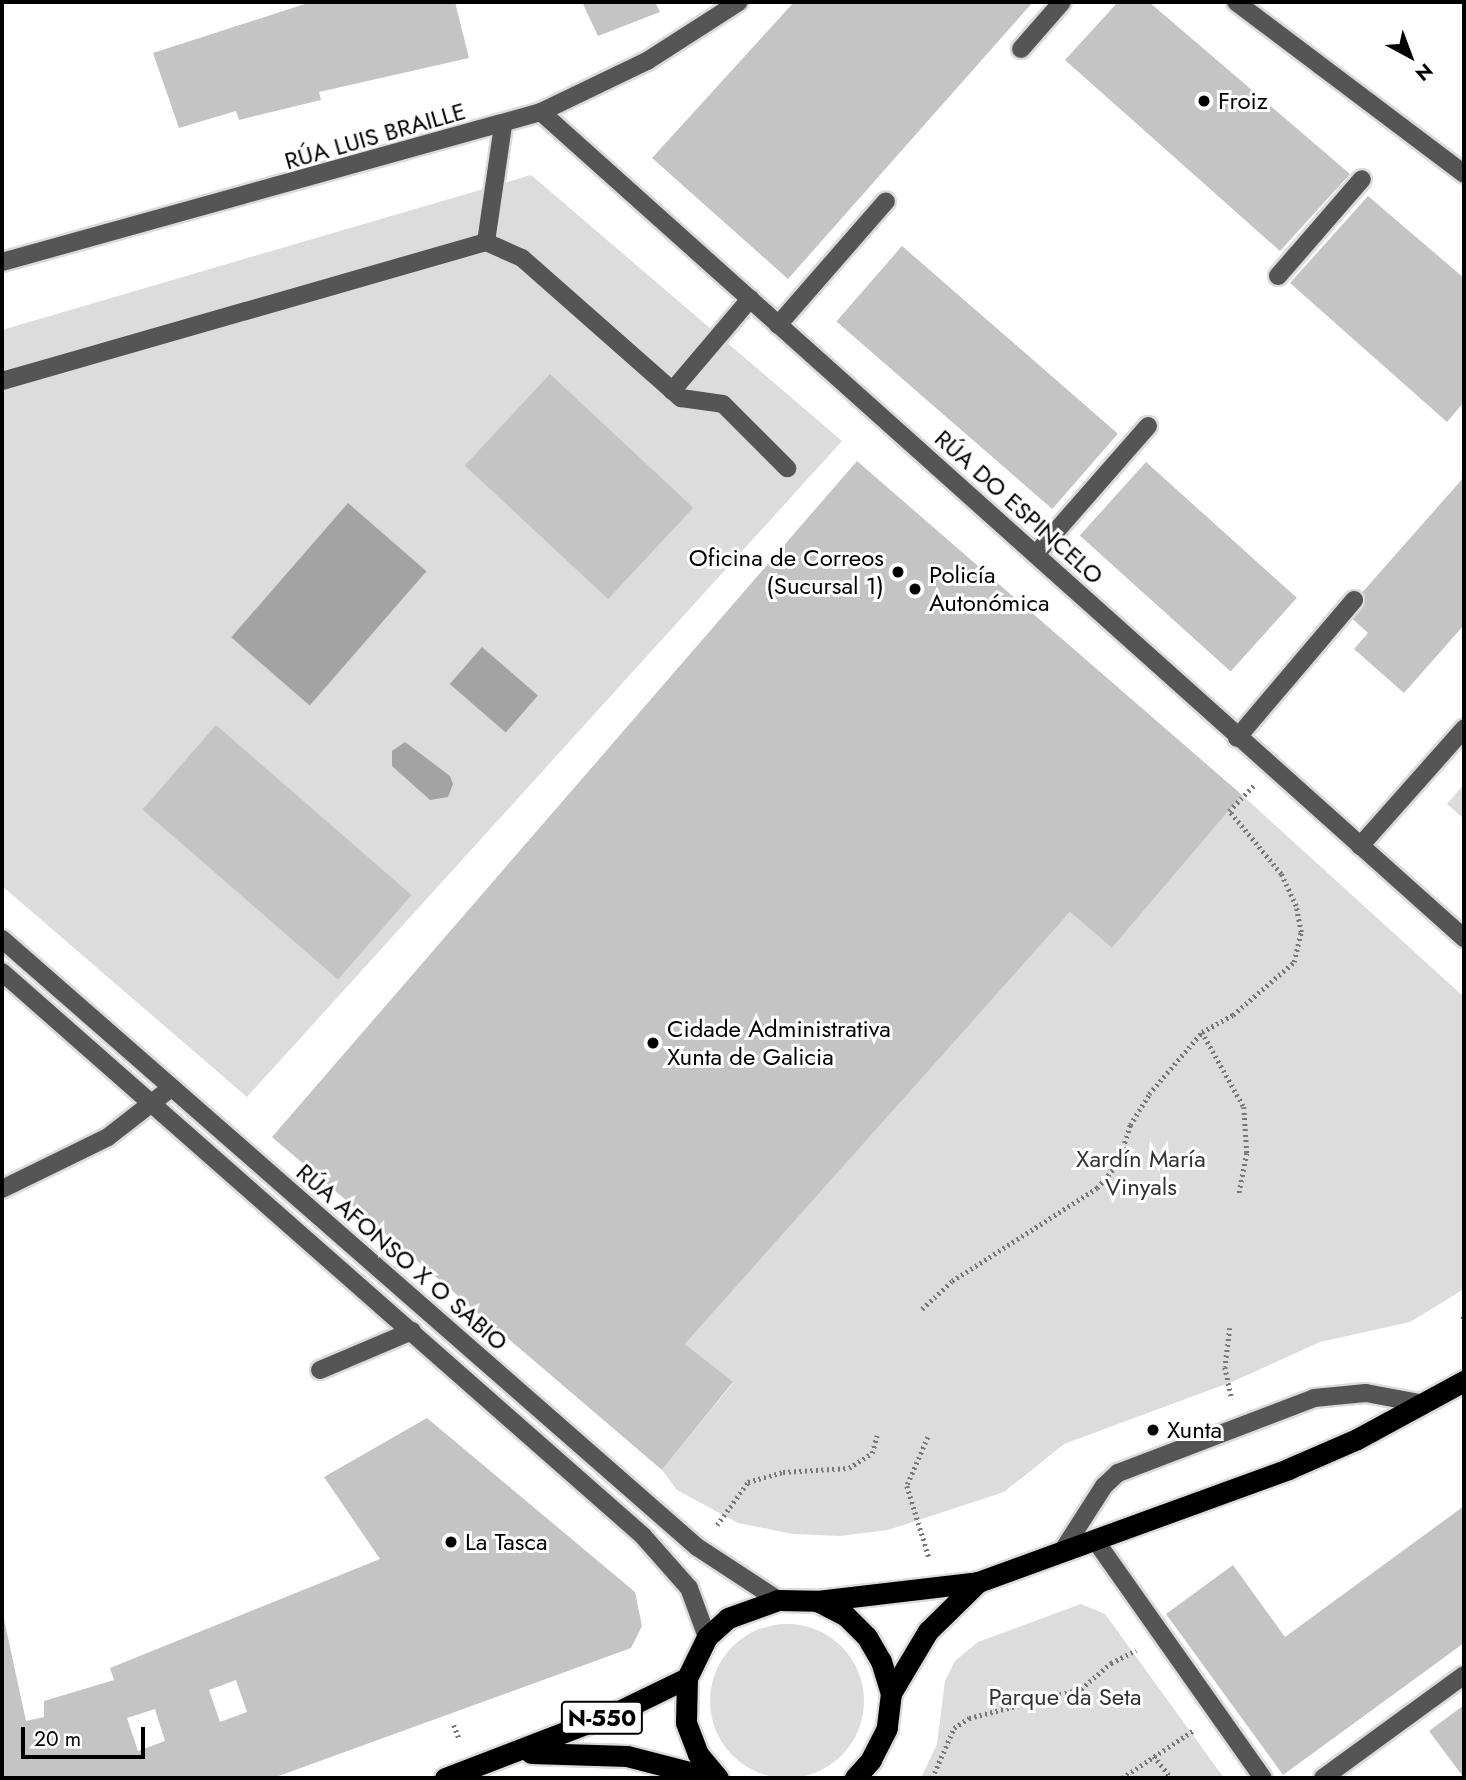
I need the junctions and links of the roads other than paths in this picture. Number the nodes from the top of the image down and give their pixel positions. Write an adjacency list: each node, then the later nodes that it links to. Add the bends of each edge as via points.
1 (738, 2): 5 (street, RÚA LUIS BRAILLE, via 647,61)
2 (1062, 2): 4 (street)
3 (1236, 2): 7 (street)
4 (1021, 49)
5 (541, 112): 6 (street, RÚA LUIS BRAILLE); 13 (street, RÚA DO ESPINCELO)
6 (503, 125): 10 (street); 11 (street, RÚA LUIS BRAILLE)
7 (1464, 174)
8 (1362, 179): 12 (street)
9 (886, 201): 14 (street)
10 (486, 242): 15 (street); 16 (street, via 522,258)
11 (2, 262)
12 (1278, 276)
13 (750, 299): 14 (street, RÚA DO ESPINCELO); 16 (street)
14 (778, 325): 19 (street, RÚA DO ESPINCELO)
15 (2, 381)
16 (672, 391): 18 (street, via 681,398 723,404)
17 (1148, 426): 19 (street)
18 (787, 468)
19 (1036, 554): 22 (street, RÚA DO ESPINCELO)
20 (1354, 600): 22 (street)
21 (1464, 729): 23 (street)
22 (1237, 738): 23 (street, RÚA DO ESPINCELO)
23 (1360, 846): 24 (street, RÚA DO ESPINCELO)
24 (1464, 938)
25 (2, 939): 27 (street, RÚA AFONSO X O SABIO)
26 (2, 972): 28 (street, RÚA AFONSO X O SABIO)
27 (171, 1088): 28 (street); 37 (street, RÚA AFONSO X O SABIO, via 697,1548)
28 (150, 1104): 29 (street, via 108,1137); 30 (street, RÚA AFONSO X O SABIO)
29 (2, 1189)
30 (412, 1331): 31 (street); 39 (street, RÚA AFONSO X O SABIO, via 677,1570)
31 (320, 1370)
32 (1464, 1381): 33 (highway)
33 (1425, 1404): 34 (highway, via 1288,1469); 35 (street, via 1366,1393 1314,1398 1130,1468 1104,1486)
34 (1095, 1540): 35 (highway); 48 (street)
35 (1061, 1553): 36 (highway)
36 (978, 1582): 38 (highway); 42 (highway, via 928,1631)
37 (778, 1600): 38 (highway); 39 (highway, via 728,1618)
38 (817, 1601): 42 (highway, via 845,1615 867,1637)
39 (707, 1637): 41 (highway)
40 (1464, 1675): 49 (street)
41 (687, 1678): 43 (highway, N-550); 46 (highway, via 686,1722 698,1754)
42 (891, 1693): 47 (highway, via 887,1728 871,1760)
43 (514, 1754): 44 (highway, N-550); 45 (highway, N-550, via 627,1756)
44 (445, 1778)
45 (712, 1778)
46 (719, 1778)
47 (855, 1778)
48 (1263, 1778)
49 (1323, 1778)

